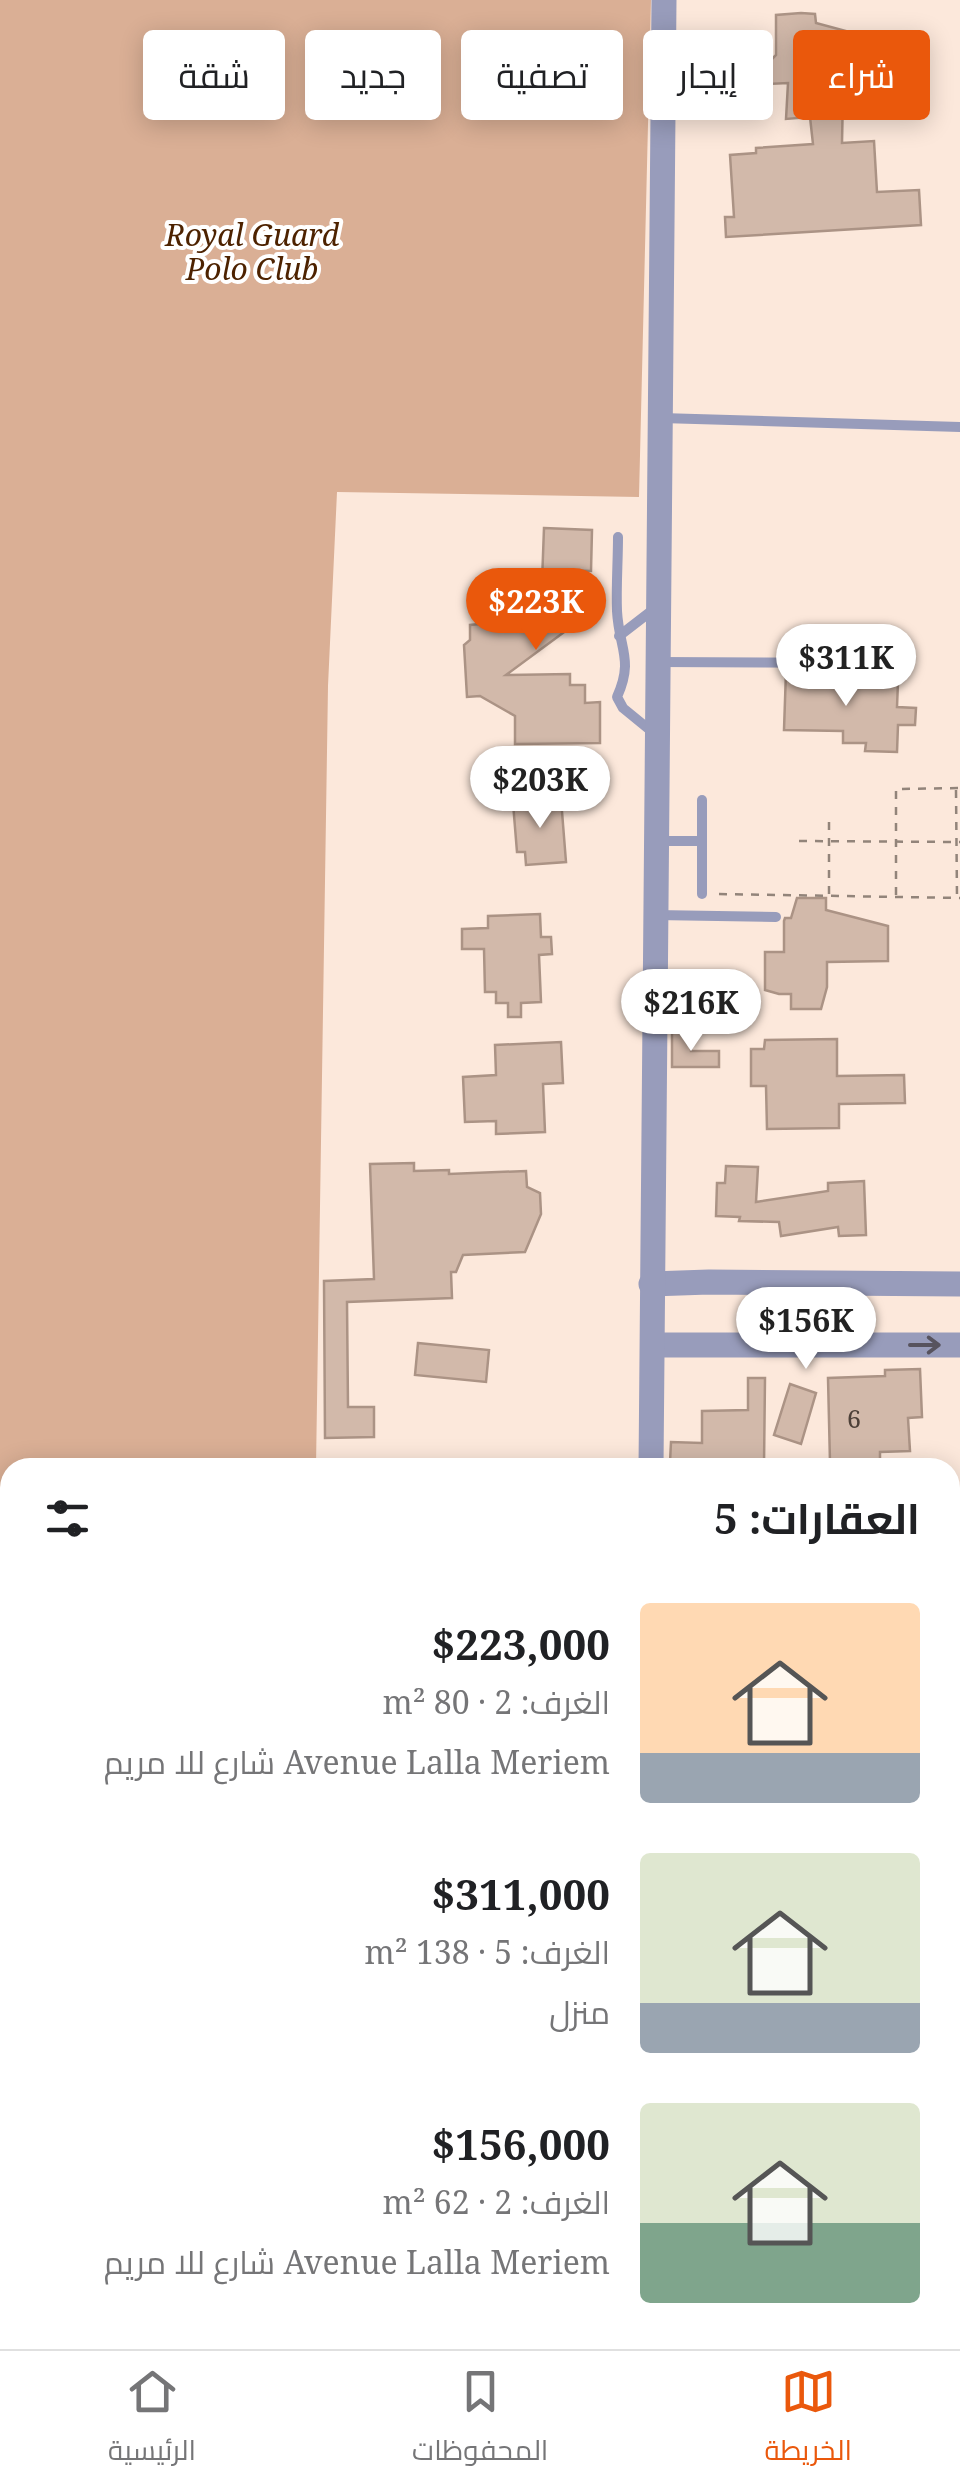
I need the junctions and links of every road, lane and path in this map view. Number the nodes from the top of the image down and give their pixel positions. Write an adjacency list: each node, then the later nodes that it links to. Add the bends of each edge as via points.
1 (664, 0): 2 (street)
2 (659, 418): 3 (lane); 5 (street)
3 (960, 427)
4 (618, 537): 6 (lane)
5 (658, 606): 6 (lane); 7 (street)
6 (619, 636): 9 (lane, via 626,678 617,697)
7 (658, 662): 8 (lane); 9 (street)
8 (893, 663)
9 (656, 735): 13 (street)
10 (958, 788): 17 (path, via 896,789); 18 (path)
11 (702, 800): 14 (lane)
12 (829, 818): 16 (path)
13 (655, 841): 14 (lane); 23 (street)
14 (702, 841): 19 (lane)
15 (799, 841): 16 (path)
16 (829, 841): 17 (path); 20 (path)
17 (896, 841): 18 (path); 21 (path)
18 (958, 842): 22 (path)
19 (702, 894): 20 (path)
20 (829, 896): 21 (path)
21 (896, 897): 22 (path)
22 (958, 898)
23 (654, 915): 24 (lane); 25 (street)
24 (776, 917)
25 (651, 1284): 26 (street); 27 (street)
26 (960, 1284)
27 (653, 1345): 28 (street, one-way to 28); 29 (street)
28 (960, 1345)
29 (651, 1458)

